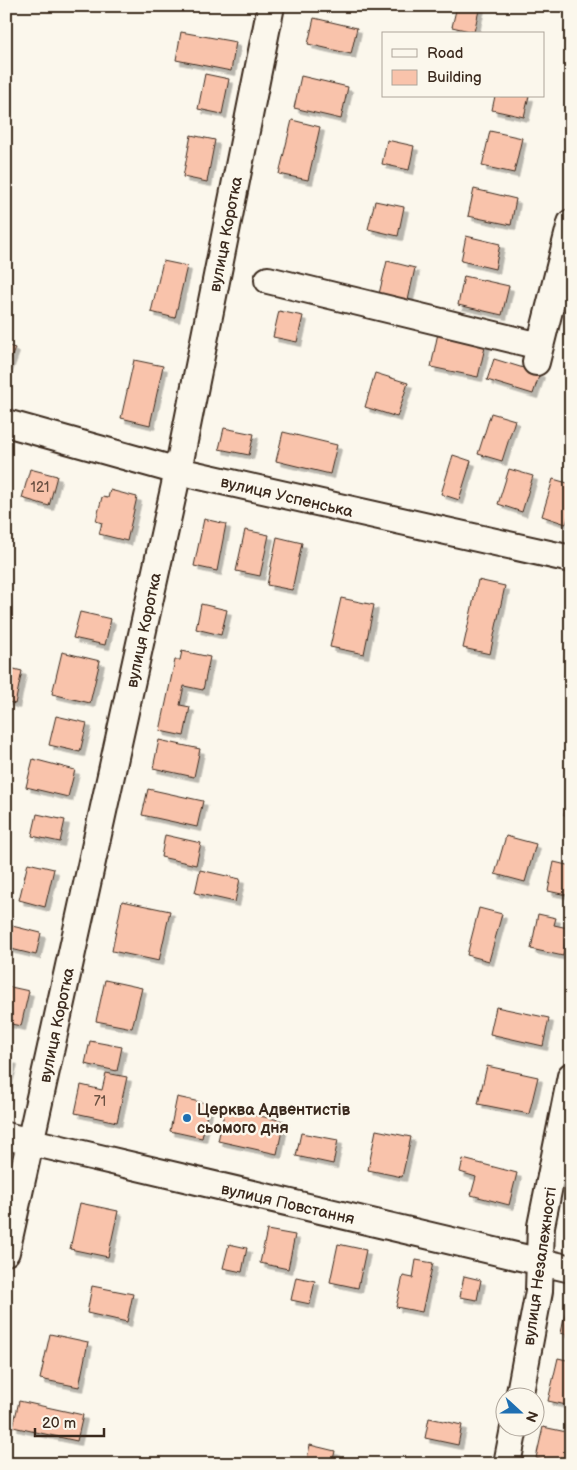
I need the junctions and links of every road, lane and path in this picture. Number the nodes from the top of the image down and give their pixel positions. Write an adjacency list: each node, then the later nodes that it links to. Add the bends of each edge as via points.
1 (271, 6): 5 (street, вулиця Коротка)
2 (571, 223): 3 (street, via 538,354)
3 (268, 280)
4 (6, 424): 5 (street, вулиця Успенська)
5 (178, 471): 6 (street, вулиця Успенська); 8 (street, вулиця Коротка)
6 (571, 559)
7 (571, 1076): 10 (street, вулиця Незалежності, via 542,1226)
8 (18, 1138): 9 (street, вулиця Коротка); 10 (street, вулиця Повстання)
9 (6, 1252)
10 (539, 1262): 11 (street, вулиця Повстання); 12 (street, вулиця Незалежності, via 539,1291)
11 (571, 1269)
12 (521, 1388)
13 (512, 1438): 14 (street)
14 (507, 1464)

